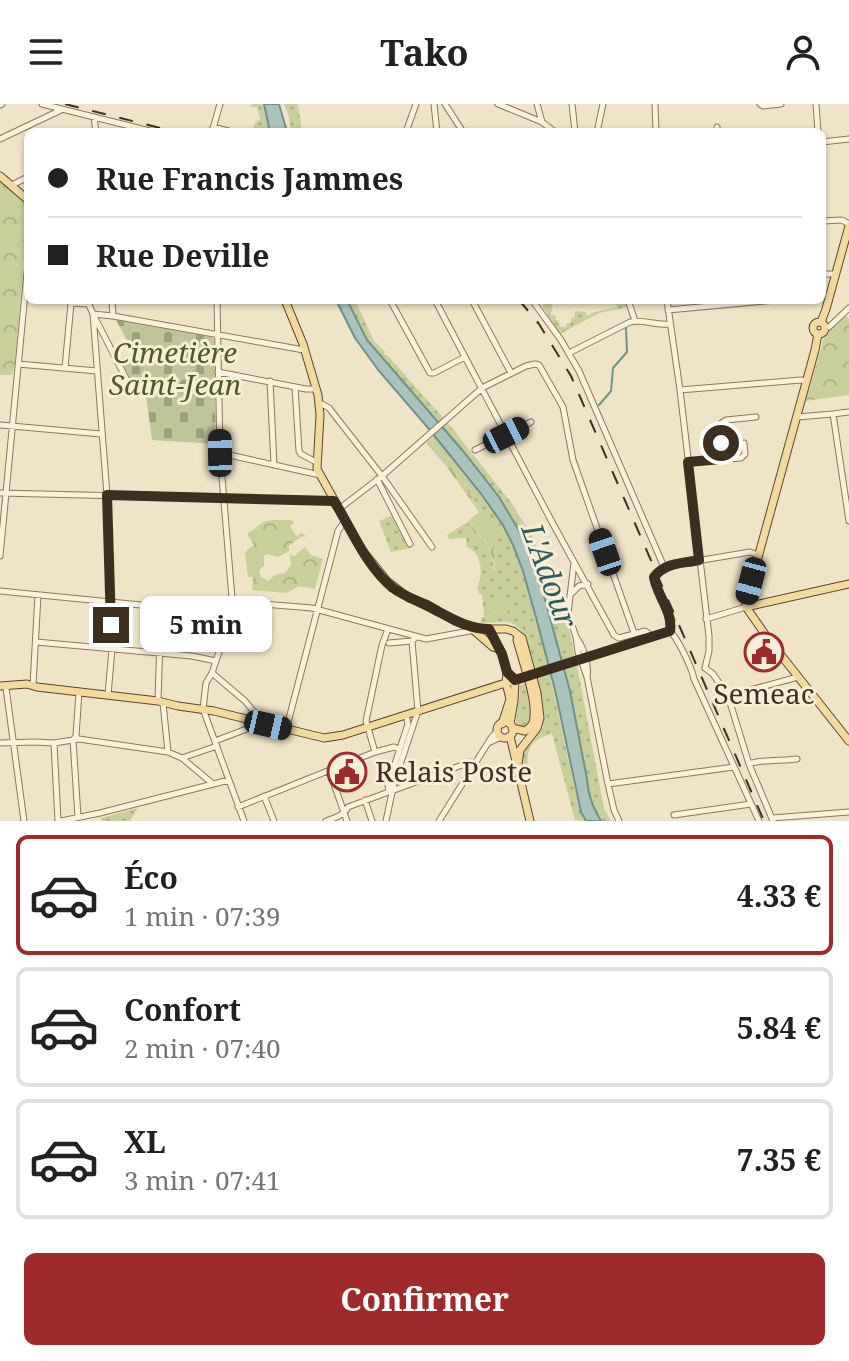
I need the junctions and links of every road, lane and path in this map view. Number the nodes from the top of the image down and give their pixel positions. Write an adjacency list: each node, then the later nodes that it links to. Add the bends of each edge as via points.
1 (42, 104): 14 (street)
2 (220, 104): 19 (street)
3 (416, 104): 20 (street)
4 (434, 104): 21 (street)
5 (445, 104): 22 (street)
6 (498, 104): 16 (street)
7 (537, 104): 16 (street)
8 (572, 104): 24 (street)
9 (603, 104): 25 (street)
10 (655, 104): 26 (street)
11 (760, 104): 12 (street)
12 (781, 104)
13 (816, 104): 27 (street)
14 (63, 109): 15 (street); 28 (street)
15 (94, 117): 17 (street); 18 (street)
16 (542, 122): 23 (street)
17 (95, 128)
18 (138, 128)
19 (213, 128)
20 (407, 128)
21 (437, 128)
22 (460, 128)
23 (550, 128)
24 (575, 128)
25 (598, 128)
26 (656, 128)
27 (818, 128)
28 (0, 139)
29 (849, 139): 30 (street)
30 (826, 142)
31 (0, 176): 33 (main road)
32 (24, 179): 33 (street)
33 (12, 185): 34 (main road)
34 (24, 196)
35 (826, 221): 36 (street)
36 (849, 225): 38 (main road)
37 (826, 274): 38 (street)
38 (835, 274): 39 (main road)
39 (826, 296)
40 (24, 303): 65 (street)
41 (71, 304): 66 (street)
42 (89, 304): 56 (street)
43 (112, 304): 57 (street)
44 (217, 304): 61 (street)
45 (287, 304): 62 (main road)
46 (392, 304): 64 (street, via 430,373)
47 (437, 304): 64 (street)
48 (474, 304): 69 (street)
49 (535, 304): 63 (street)
50 (629, 304): 58 (street)
51 (667, 304): 55 (street)
52 (733, 304): 55 (street)
53 (825, 304): 60 (main road)
54 (849, 308): 60 (street, via 829,327)
55 (668, 310): 59 (street)
56 (93, 314): 57 (street); 67 (street); 75 (street)
57 (113, 316): 61 (street)
58 (635, 321): 59 (street); 63 (street)
59 (670, 324): 76 (street)
60 (823, 325): 71 (main road, via 813,326 818,334)
61 (217, 335): 62 (street); 68 (street)
62 (305, 350): 74 (main road)
63 (569, 353): 109 (street)
64 (465, 357): 73 (street)
65 (18, 364): 66 (street); 84 (street)
66 (65, 368): 67 (street)
67 (97, 371): 85 (street)
68 (218, 372): 70 (street); 89 (street)
69 (511, 373): 73 (street); 127 (street, via 539,365 563,407 573,460)
70 (270, 381): 72 (street); 93 (street)
71 (806, 381): 76 (street); 81 (main road)
72 (295, 387): 74 (street); 91 (street, via 299,451)
73 (482, 388): 86 (street); 95 (street)
74 (316, 389): 77 (main road)
75 (132, 390)
76 (680, 390): 92 (street)
77 (319, 403): 91 (main road); 95 (street, via 329,408)
78 (849, 412): 79 (street)
79 (833, 414): 81 (street); 101 (street)
80 (756, 417): 90 (street, via 722,422)
81 (796, 417): 105 (main road)
82 (531, 422): 86 (street)
83 (0, 425): 84 (street)
84 (13, 427): 85 (street); 96 (street)
85 (101, 434): 97 (street)
86 (506, 435): 88 (street); 108 (street)
87 (744, 443): 90 (street, via 743,457)
88 (475, 450)
89 (220, 453): 93 (street); 98 (street)
90 (722, 459): 92 (street)
91 (316, 462): 94 (main road)
92 (688, 462): 107 (street)
93 (274, 465): 94 (street)
94 (320, 475): 99 (main road)
95 (380, 478): 100 (street); 103 (street); 104 (street)
96 (3, 493): 97 (street); 106 (street)
97 (107, 495): 98 (street); 115 (street)
98 (223, 498): 99 (street); 116 (street)
99 (334, 501): 100 (main road)
100 (339, 509): 102 (main road)
101 (849, 521)
102 (346, 522): 119 (street, via 338,531); 121 (main road, via 392,587)
103 (410, 544)
104 (432, 547)
105 (758, 555): 107 (street); 118 (main road)
106 (0, 556)
107 (699, 560): 109 (street); 120 (street)
108 (574, 562): 110 (street); 114 (street)
109 (664, 567): 126 (street, via 654,581 672,620)
110 (588, 584): 114 (street); 127 (street, via 614,635)
111 (849, 584): 118 (main road)
112 (0, 591): 113 (street)
113 (38, 595): 115 (street); 132 (street)
114 (569, 596): 177 (street, via 568,613)
115 (111, 601): 117 (street); 135 (street)
116 (233, 602): 117 (street); 119 (street); 137 (street)
117 (161, 607): 136 (street)
118 (746, 607): 120 (street); 142 (main road)
119 (318, 609): 122 (street); 157 (street)
120 (706, 619): 138 (street, via 709,651)
121 (455, 621): 123 (main road); 128 (street)
122 (388, 629): 131 (street); 155 (street)
123 (474, 629): 124 (main road); 128 (street); 134 (main road)
124 (489, 629): 125 (main road); 134 (main road)
125 (506, 629): 129 (main road); 134 (main road)
126 (670, 631): 130 (street); 139 (street)
127 (634, 633): 130 (street)
128 (452, 635): 131 (street)
129 (518, 635): 156 (main road, via 540,706); 158 (main road, via 534,718 525,731)
130 (652, 636): 143 (street, bridge)
131 (414, 639): 133 (street); 152 (street)
132 (36, 642): 135 (street); 145 (street)
133 (389, 643)
134 (498, 647): 140 (main road)
135 (112, 649): 136 (street); 148 (street)
136 (161, 653): 137 (street); 150 (street)
137 (216, 661): 141 (street)
138 (704, 668): 139 (street); 149 (street)
139 (693, 671): 173 (street)
140 (507, 672): 143 (main road); 144 (main road)
141 (212, 673): 151 (street); 154 (street, via 242,698)
142 (798, 677): 149 (street); 160 (main road)
143 (516, 680): 144 (main road); 158 (main road)
144 (506, 683): 152 (main road); 158 (main road)
145 (33, 685): 146 (main road); 147 (main road)
146 (2, 688): 161 (street)
147 (79, 692): 148 (main road); 159 (street)
148 (108, 695): 150 (main road)
149 (728, 696): 172 (street)
150 (161, 702): 151 (main road); 166 (street)
151 (203, 709): 154 (main road); 164 (street)
152 (418, 711): 153 (main road); 178 (street)
153 (406, 715): 155 (main road); 165 (street)
154 (260, 723): 157 (main road); 164 (street)
155 (368, 727): 157 (main road, via 324,738); 167 (street)
156 (537, 728): 158 (main road, via 527,734); 171 (main road, via 520,750)
157 (286, 730)
158 (506, 733): 170 (street, via 488,744); 171 (main road); 199 (main road)
159 (73, 740): 163 (street); 166 (street); 187 (street)
160 (849, 741)
161 (13, 742): 162 (street); 163 (street); 189 (street)
162 (0, 743)
163 (54, 743): 190 (street)
164 (216, 743): 168 (street); 175 (street)
165 (399, 749): 167 (street); 178 (street)
166 (168, 752): 168 (street)
167 (375, 752): 174 (street)
168 (182, 758): 176 (street)
169 (797, 759): 172 (street)
170 (475, 764): 178 (street); 198 (street)
171 (518, 764): 199 (main road)
172 (749, 764): 188 (street)
173 (734, 767): 177 (street); 181 (street)
174 (329, 770): 179 (street); 183 (street)
175 (229, 780): 176 (street); 182 (street)
176 (213, 784): 185 (street)
177 (608, 784): 200 (street)
178 (391, 790): 180 (street); 197 (street)
179 (264, 796): 182 (street); 193 (street)
180 (365, 800): 183 (street); 196 (street)
181 (751, 804): 186 (street); 201 (street)
182 (238, 807): 192 (street)
183 (345, 812): 194 (street); 195 (street)
184 (849, 812): 188 (street)
185 (96, 813): 187 (street); 191 (street)
186 (674, 815)
187 (78, 817): 190 (street)
188 (773, 820)
189 (24, 821)
190 (60, 821)
191 (99, 821)
192 (244, 821)
193 (274, 821)
194 (326, 821)
195 (347, 821)
196 (372, 821)
197 (386, 821)
198 (439, 821)
199 (528, 821)
200 (619, 821)
201 (759, 821)

